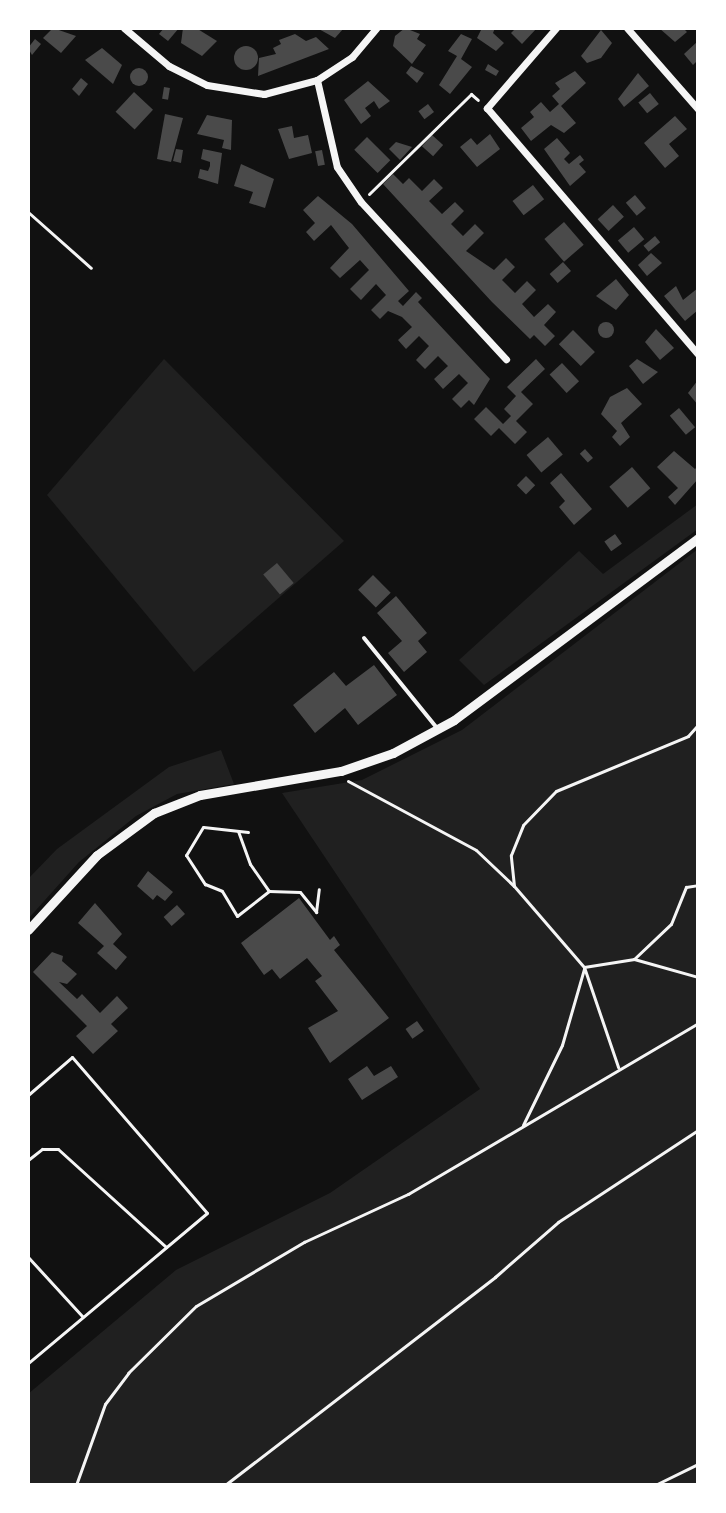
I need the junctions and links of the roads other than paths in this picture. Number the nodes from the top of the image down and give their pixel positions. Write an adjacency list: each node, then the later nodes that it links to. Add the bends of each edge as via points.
1 (124, 28): 5 (street, via 169,66 207,85 264,94)
2 (376, 28): 5 (street, via 352,57)
3 (556, 28): 7 (street, via 487,108)
4 (627, 28): 6 (street)
5 (317, 80): 8 (street, via 337,167 361,202)
6 (698, 109)
7 (698, 354)
8 (506, 359)
9 (698, 538): 11 (street)
10 (364, 638): 11 (lane)
11 (437, 729): 12 (street, via 341,771 212,792 154,813 97,855)
12 (28, 930)

